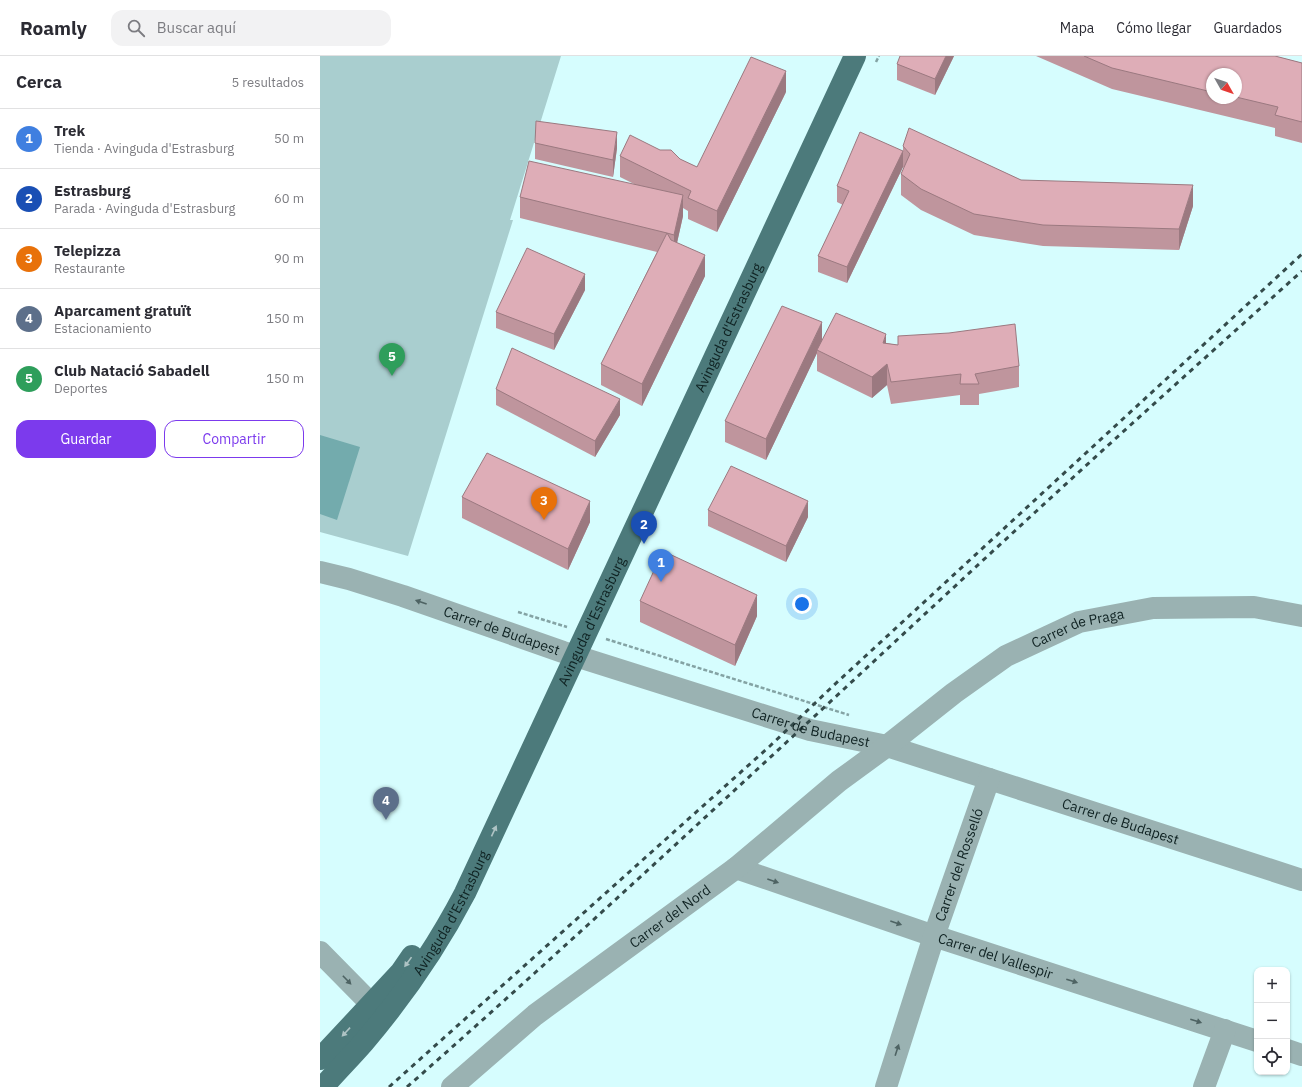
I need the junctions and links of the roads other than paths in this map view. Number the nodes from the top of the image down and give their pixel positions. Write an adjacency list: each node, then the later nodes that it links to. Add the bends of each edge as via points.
1 (842, 56): 5 (main road, Avinguda d'Estrasburg)
2 (855, 56): 5 (main road, Avinguda d'Estrasburg)
3 (320, 572): 6 (street, Carrer de Budapest, one-way to 3, via 403,596)
4 (1302, 616): 7 (street, Carrer de Praga, via 1254,607 1153,608 1079,622 1006,656)
5 (580, 631): 6 (main road, Avinguda d'Estrasburg)
6 (570, 654): 7 (street, Carrer de Budapest, via 810,730); 13 (main road, Avinguda d'Estrasburg, via 440,911)
7 (887, 746): 8 (street, Carrer de Budapest); 9 (street, Carrer del Nord, via 839,781)
8 (989, 779): 10 (street, Carrer de Budapest); 11 (street, Carrer del Rosselló)
9 (736, 868): 11 (street, Carrer del Vallespir, one-way to 11); 20 (street, Carrer del Nord, via 535,1015)
10 (1302, 880)
11 (934, 936): 14 (street, Carrer del Vallespir, one-way to 14); 21 (street, Carrer del Rosselló, one-way to 11)
12 (320, 952): 13 (street, one-way to 13)
13 (378, 1011): 18 (main road, one-way to 18); 19 (main road, Avinguda d'Estrasburg, via 364,1042)
14 (1225, 1030): 15 (street, Carrer del Vallespir); 22 (street)
15 (1254, 1040)
16 (1290, 1051): 17 (street)
17 (1302, 1055)
18 (320, 1059)
19 (323, 1087)
20 (454, 1087)
21 (886, 1087)
22 (1204, 1087)

